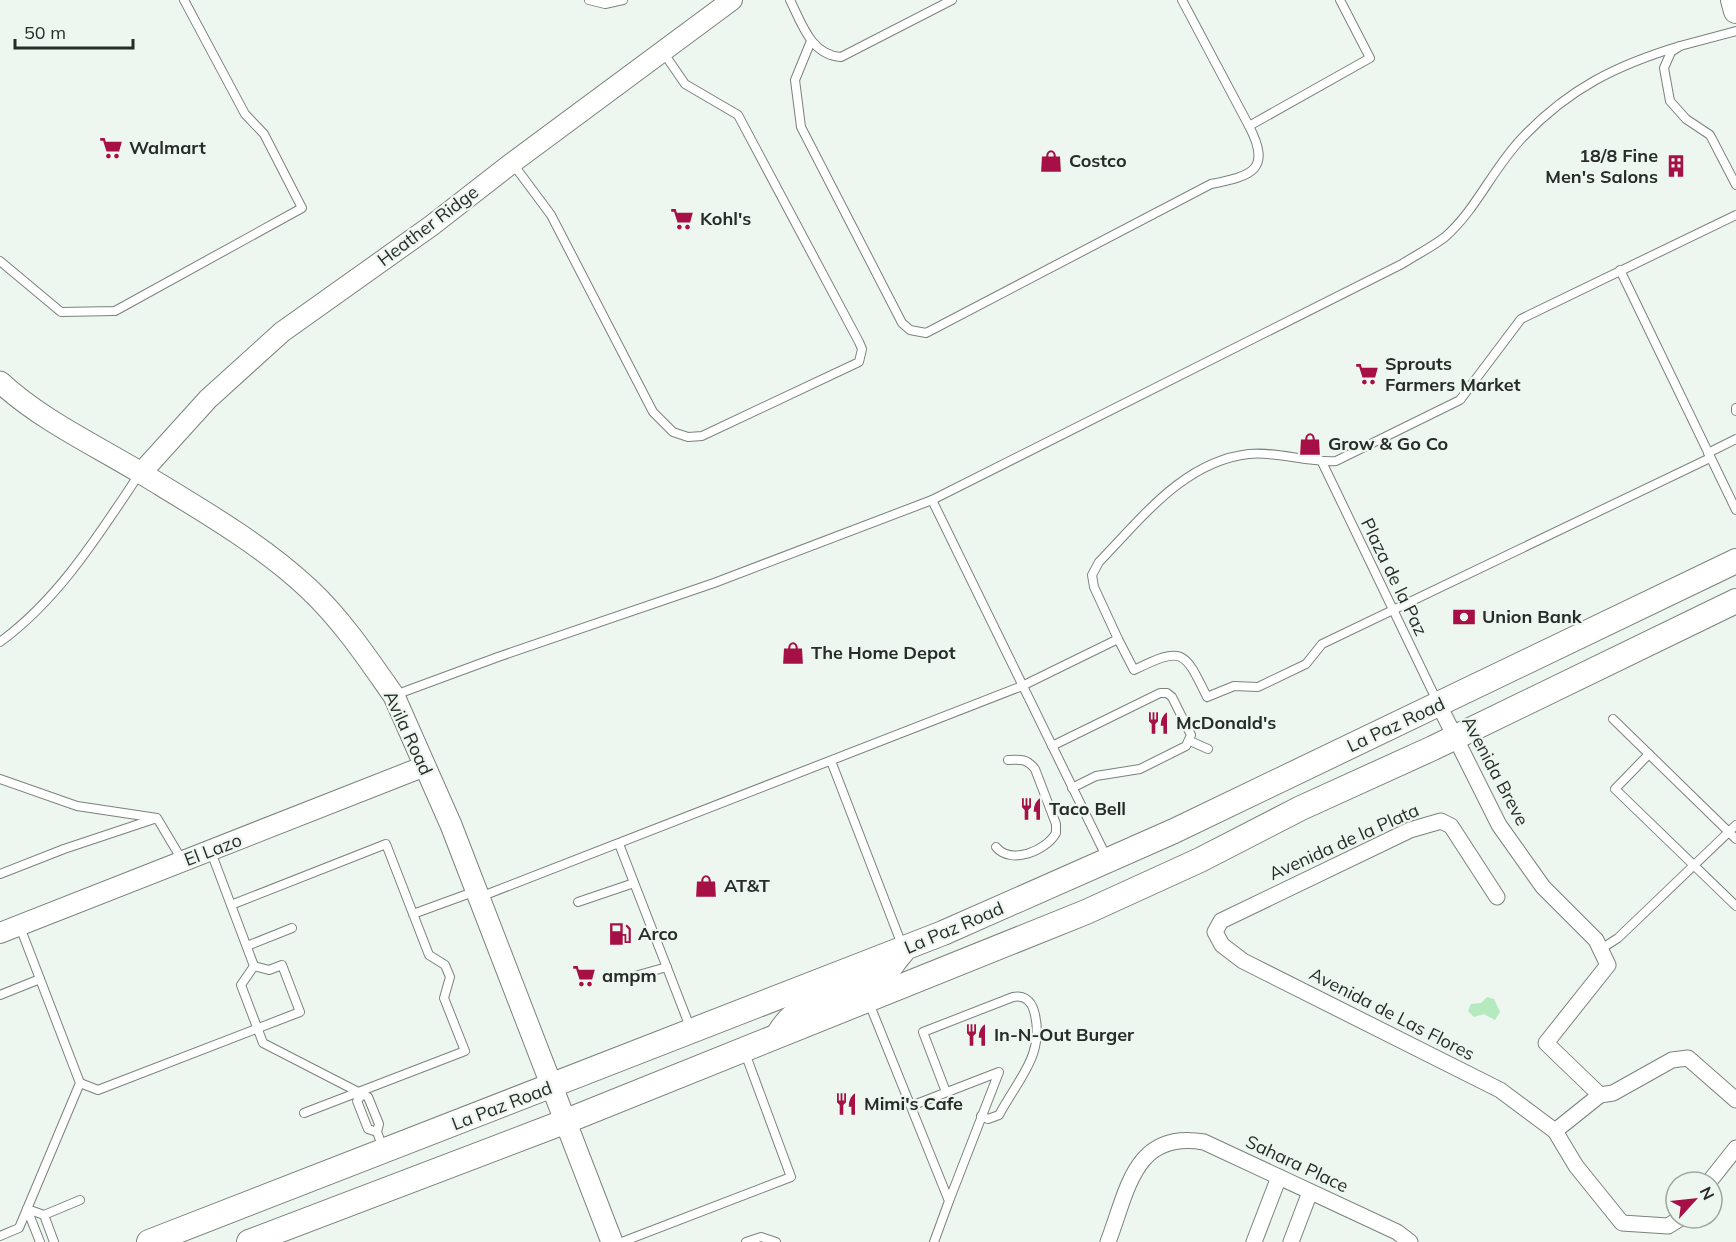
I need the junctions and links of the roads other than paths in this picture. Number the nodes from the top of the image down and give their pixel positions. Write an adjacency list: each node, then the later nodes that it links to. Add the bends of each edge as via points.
1 (184, 0): 19 (lane, via 245,114 264,134 302,208 115,311 61,312)
2 (589, 0): 3 (lane, via 605,4)
3 (623, 0)
4 (732, 0): 14 (street, Heather Ridge)
5 (790, 0): 12 (lane)
6 (952, 0): 12 (lane, via 841,57 823,53)
7 (1182, 0): 15 (lane)
8 (1340, 0): 15 (lane, via 1370,58)
9 (1733, 0): 10 (main road)
10 (1736, 11)
11 (1736, 31): 13 (lane)
12 (811, 41): 15 (lane, via 795,80 801,127 902,322 918,333 934,330 1211,184 1253,171 1261,154)
13 (1680, 46): 17 (lane, via 1665,61 1670,101 1686,119 1710,135); 26 (lane, via 1607,72 1550,112 1523,136 1445,236 1402,264)
14 (662, 51): 16 (street, Heather Ridge); 16 (lane, via 685,84 738,115 860,342 859,362 715,432 688,437 673,432 653,412 551,215)
15 (1249, 126)
16 (512, 163): 25 (street, Heather Ridge, via 282,332 208,399)
17 (1736, 185)
18 (1736, 215): 20 (lane)
19 (0, 261)
20 (1620, 270): 23 (lane); 24 (lane, via 1521,319 1460,400 1336,461)
21 (0, 382): 25 (main road, Avila Road, via 20,401)
22 (1736, 438): 23 (lane)
23 (1709, 455): 27 (lane); 30 (lane)
24 (1323, 462): 30 (lane, Plaza de la Paz); 32 (lane, via 1283,454 1248,454 1190,474 1168,492 1099,562 1092,575)
25 (141, 473): 31 (lane, via 72,571 40,608); 34 (main road, Avila Road, via 270,556 310,589 344,627)
26 (932, 500): 33 (lane); 34 (lane, via 714,583)
27 (1736, 510)
28 (1736, 561): 35 (main road, La Paz Road)
29 (1736, 601): 37 (main road, La Paz Road)
30 (1393, 609): 32 (lane, via 1322,644 1306,664 1258,687 1234,686 1207,697 1184,658 1174,654 1134,670); 35 (lane, Plaza de la Paz)
31 (2, 639)
32 (1118, 639): 33 (lane)
33 (1022, 686): 39 (lane); 43 (lane)
34 (394, 696): 44 (main road, Avila Road)
35 (1439, 705): 37 (street, Avenida Breve); 54 (main road, La Paz Road)
36 (1613, 719): 41 (lane)
37 (1456, 737): 71 (street, Avenida Breve, via 1505,834 1543,887); 77 (main road, La Paz Road, via 1086,912)
38 (1190, 741): 39 (lane, via 1191,735 1172,697 1160,693); 40 (lane); 46 (lane, via 1140,769 1096,776)
39 (1052, 746): 46 (lane)
40 (1208, 749)
41 (1649, 754): 49 (lane); 56 (lane, via 1615,789)
42 (1008, 760): 52 (lane, via 1022,759 1035,770 1056,833 1046,845 1015,857 1001,854)
43 (831, 761): 51 (lane); 70 (lane)
44 (425, 766): 53 (street, El Lazo); 59 (main road, Avila Road)
45 (0, 779): 47 (lane, via 77,806)
46 (1072, 788): 54 (lane)
47 (157, 818): 55 (lane); 57 (lane)
48 (1736, 825): 49 (lane)
49 (1728, 831): 50 (lane); 56 (lane)
50 (1736, 839)
51 (619, 844): 58 (lane); 59 (lane)
52 (996, 847)
53 (210, 851): 55 (street, El Lazo); 62 (lane)
54 (1108, 860): 70 (main road, La Paz Road)
55 (182, 862): 65 (street, El Lazo)
56 (1693, 866): 63 (lane); 71 (lane, via 1618,938)
57 (0, 874)
58 (634, 883): 61 (lane); 73 (lane)
59 (477, 894): 64 (lane); 83 (main road, Avila Road)
60 (1497, 897): 67 (street, Avenida de la Plata, via 1451,826 1441,821 1410,830 1221,921)
61 (578, 902)
62 (231, 905): 64 (lane, via 386,844); 69 (lane)
63 (1736, 906)
64 (413, 914): 85 (lane, via 429,955 445,965 450,977 444,998 465,1051)
65 (19, 925): 68 (street, El Lazo); 74 (lane)
66 (292, 928): 69 (lane)
67 (1215, 932): 92 (street, Avenida de Las Flores, via 1222,945 1243,961 1500,1090)
68 (0, 933)
69 (247, 946): 72 (lane)
70 (904, 949): 79 (main road, La Paz Road); 80 (main road, via 881,977 801,1010 789,1018)
71 (1601, 949): 86 (street, Avenida Breve, via 1608,965 1546,1043)
72 (254, 966): 78 (lane, via 241,985); 78 (lane, via 269,970 282,965 300,1012)
73 (667, 967): 75 (lane); 79 (lane)
74 (40, 979): 76 (lane); 82 (lane)
75 (624, 980)
76 (0, 995)
77 (869, 1002): 80 (main road, La Paz Road); 88 (lane)
78 (257, 1028): 82 (lane, via 98,1090); 85 (lane, via 263,1043)
79 (691, 1031): 83 (main road, La Paz Road)
80 (777, 1037): 81 (main road, La Paz Road)
81 (744, 1050): 91 (main road, La Paz Road); 109 (lane, via 791,1177)
82 (80, 1083): 100 (lane)
83 (551, 1087): 91 (main road, Avila Road); 93 (main road, La Paz Road)
84 (946, 1092): 88 (lane); 90 (lane, via 999,1071); 90 (lane, via 923,1032 1020,996 1033,1007 1038,1037 1033,1060 999,1115 988,1119)
85 (361, 1093): 89 (lane); 93 (lane, via 368,1097 379,1124)
86 (1600, 1095): 87 (street, via 1613,1094 1672,1060 1688,1058); 92 (street)
87 (1736, 1100)
88 (911, 1106): 99 (lane)
89 (304, 1113)
90 (981, 1116): 99 (lane)
91 (564, 1122): 107 (main road, La Paz Road); 108 (main road, Avila Road)
92 (1555, 1131): 102 (street, via 1576,1166 1622,1223)
93 (380, 1142): 106 (main road, La Paz Road)
94 (1736, 1148): 95 (street)
95 (1719, 1170)
96 (1279, 1177): 97 (street, Sahara Place); 113 (street, Sahara Place, via 1204,1142 1185,1139 1163,1143 1137,1166); 114 (street)
97 (1310, 1192): 115 (street); 116 (street, Sahara Place, via 1397,1232)
98 (80, 1200): 101 (lane)
99 (949, 1201): 112 (lane)
100 (27, 1209): 101 (lane); 103 (lane, via 19,1228); 104 (lane)
101 (44, 1215): 105 (lane)
102 (1664, 1226)
103 (0, 1236)
104 (40, 1242)
105 (54, 1242)
106 (149, 1242)
107 (249, 1242)
108 (612, 1242)
109 (622, 1242)
110 (746, 1242): 111 (lane, via 761,1237)
111 (776, 1242)
112 (934, 1242)
113 (1108, 1242)
114 (1254, 1242)
115 (1291, 1242)
116 (1410, 1242)

